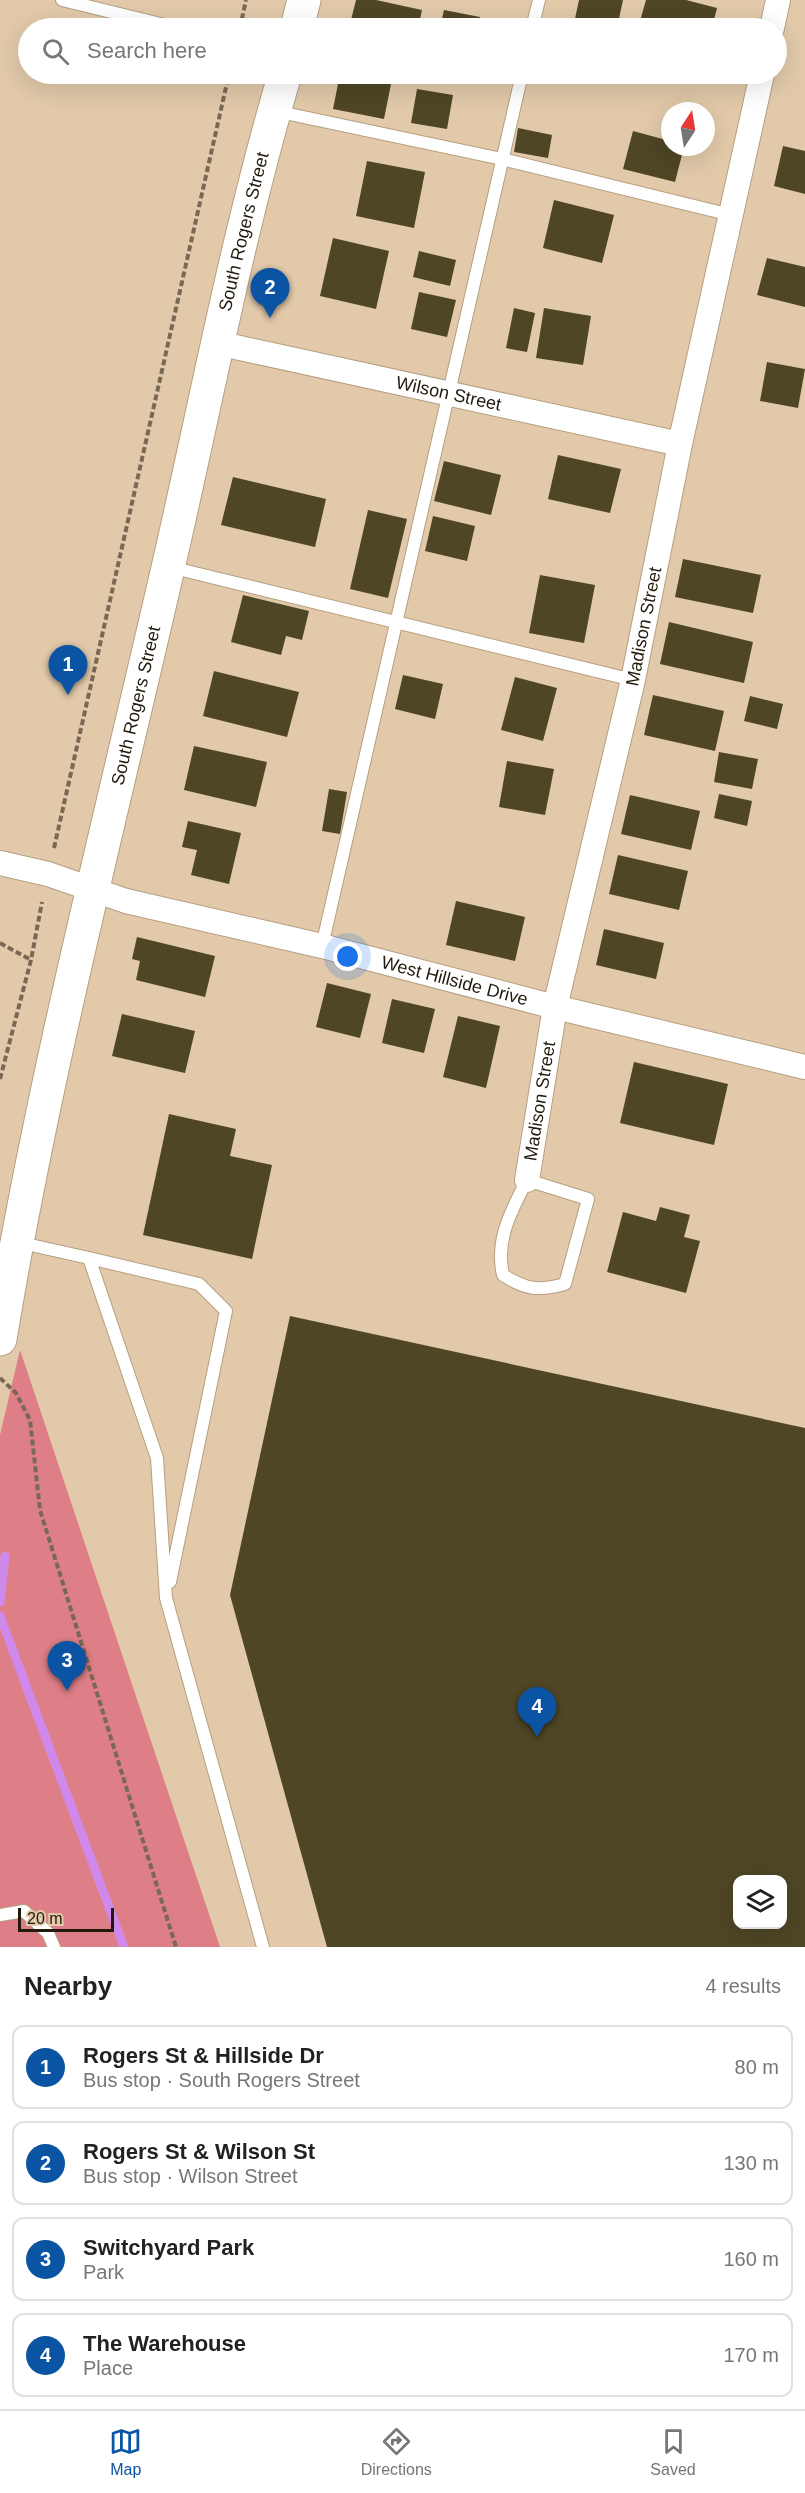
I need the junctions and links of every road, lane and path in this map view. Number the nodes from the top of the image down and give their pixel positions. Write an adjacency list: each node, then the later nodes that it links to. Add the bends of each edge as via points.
1 (62, 0): 6 (lane)
2 (246, 0): 7 (path)
3 (304, 0): 8 (street)
4 (539, 0): 9 (lane)
5 (778, 0): 10 (street)
6 (136, 18)
7 (242, 18)
8 (300, 18)
9 (534, 18)
10 (774, 18)
11 (227, 84): 25 (path)
12 (282, 84): 15 (street, South Rogers Street)
13 (520, 84): 16 (lane)
14 (760, 84): 17 (street, Madison Street)
15 (274, 111): 16 (lane); 18 (street, South Rogers Street)
16 (502, 159): 17 (lane); 19 (lane)
17 (731, 215): 20 (street, Madison Street)
18 (217, 343): 19 (street, Wilson Street); 21 (street, South Rogers Street)
19 (449, 393): 20 (street, Wilson Street); 22 (lane)
20 (680, 444): 23 (street, Madison Street)
21 (169, 567): 22 (lane); 26 (street, South Rogers Street)
22 (396, 622): 23 (lane); 28 (lane)
23 (633, 680): 30 (street, Madison Street)
24 (0, 863): 25 (street, West Hillside Drive)
25 (48, 874): 26 (street, West Hillside Drive); 29 (path)
26 (92, 890): 28 (street, West Hillside Drive); 34 (street, South Rogers Street)
27 (0, 943): 29 (path)
28 (322, 946): 30 (street, West Hillside Drive)
29 (31, 960): 32 (path)
30 (555, 1007): 31 (street, West Hillside Drive); 33 (street, Madison Street)
31 (805, 1067)
32 (0, 1079)
33 (527, 1180): 33 (lane, via 588,1199 565,1284 546,1289 520,1287 503,1275 499,1257 509,1216)
34 (16, 1241): 35 (lane); 36 (street, South Rogers Street)
35 (89, 1258): 38 (lane, via 157,1458); 38 (lane, via 199,1284 226,1311)
36 (0, 1339)
37 (0, 1378): 41 (path, via 16,1393 30,1420 40,1510)
38 (166, 1598): 42 (lane)
39 (0, 1915): 40 (lane, via 24,1911 48,1932)
40 (54, 1947)
41 (176, 1947)
42 (263, 1947)

